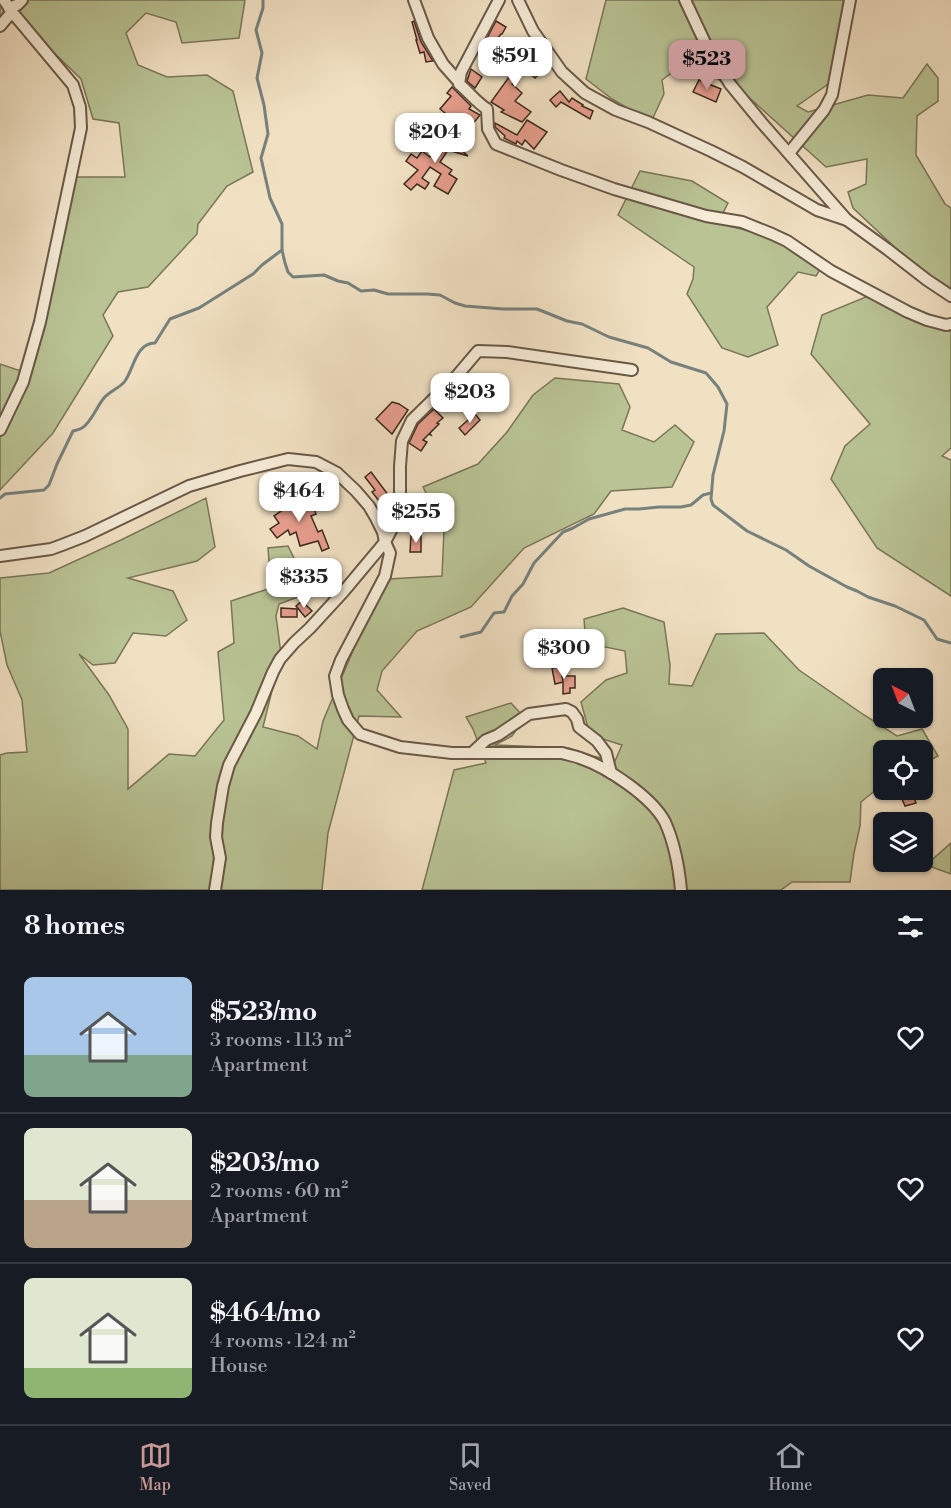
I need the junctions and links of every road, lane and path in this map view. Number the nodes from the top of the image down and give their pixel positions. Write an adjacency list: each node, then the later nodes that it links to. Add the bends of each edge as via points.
1 (22, 0): 7 (street)
2 (414, 0): 9 (street, via 428,38)
3 (499, 0): 9 (street)
4 (518, 0): 11 (street, via 533,31 562,72 585,93 711,151 817,210)
5 (685, 0): 10 (street, via 730,84)
6 (850, 0): 10 (street, via 832,95)
7 (9, 6): 8 (street); 15 (street, via 73,85 81,128 40,322 23,382)
8 (0, 26)
9 (458, 81): 13 (street, via 487,109 489,129 496,144 614,189 763,230 908,312)
10 (789, 153): 11 (street)
11 (847, 220): 12 (street)
12 (951, 296)
13 (951, 324)
14 (632, 370): 16 (street, via 478,351 412,420 402,441 396,521)
15 (0, 430)
16 (385, 542): 17 (street, via 369,506 337,473 316,462 288,459 189,486 51,549); 18 (street, via 390,553 385,576 335,676 343,709 360,734 377,740 400,747); 20 (street, via 280,659 273,672 223,786 217,823 220,858)
17 (0, 556)
18 (473, 753): 19 (street, via 562,753); 19 (street, via 486,740 530,714 566,709 606,753)
19 (611, 773): 21 (street, via 645,798 664,822)
20 (215, 890)
21 (681, 890)

